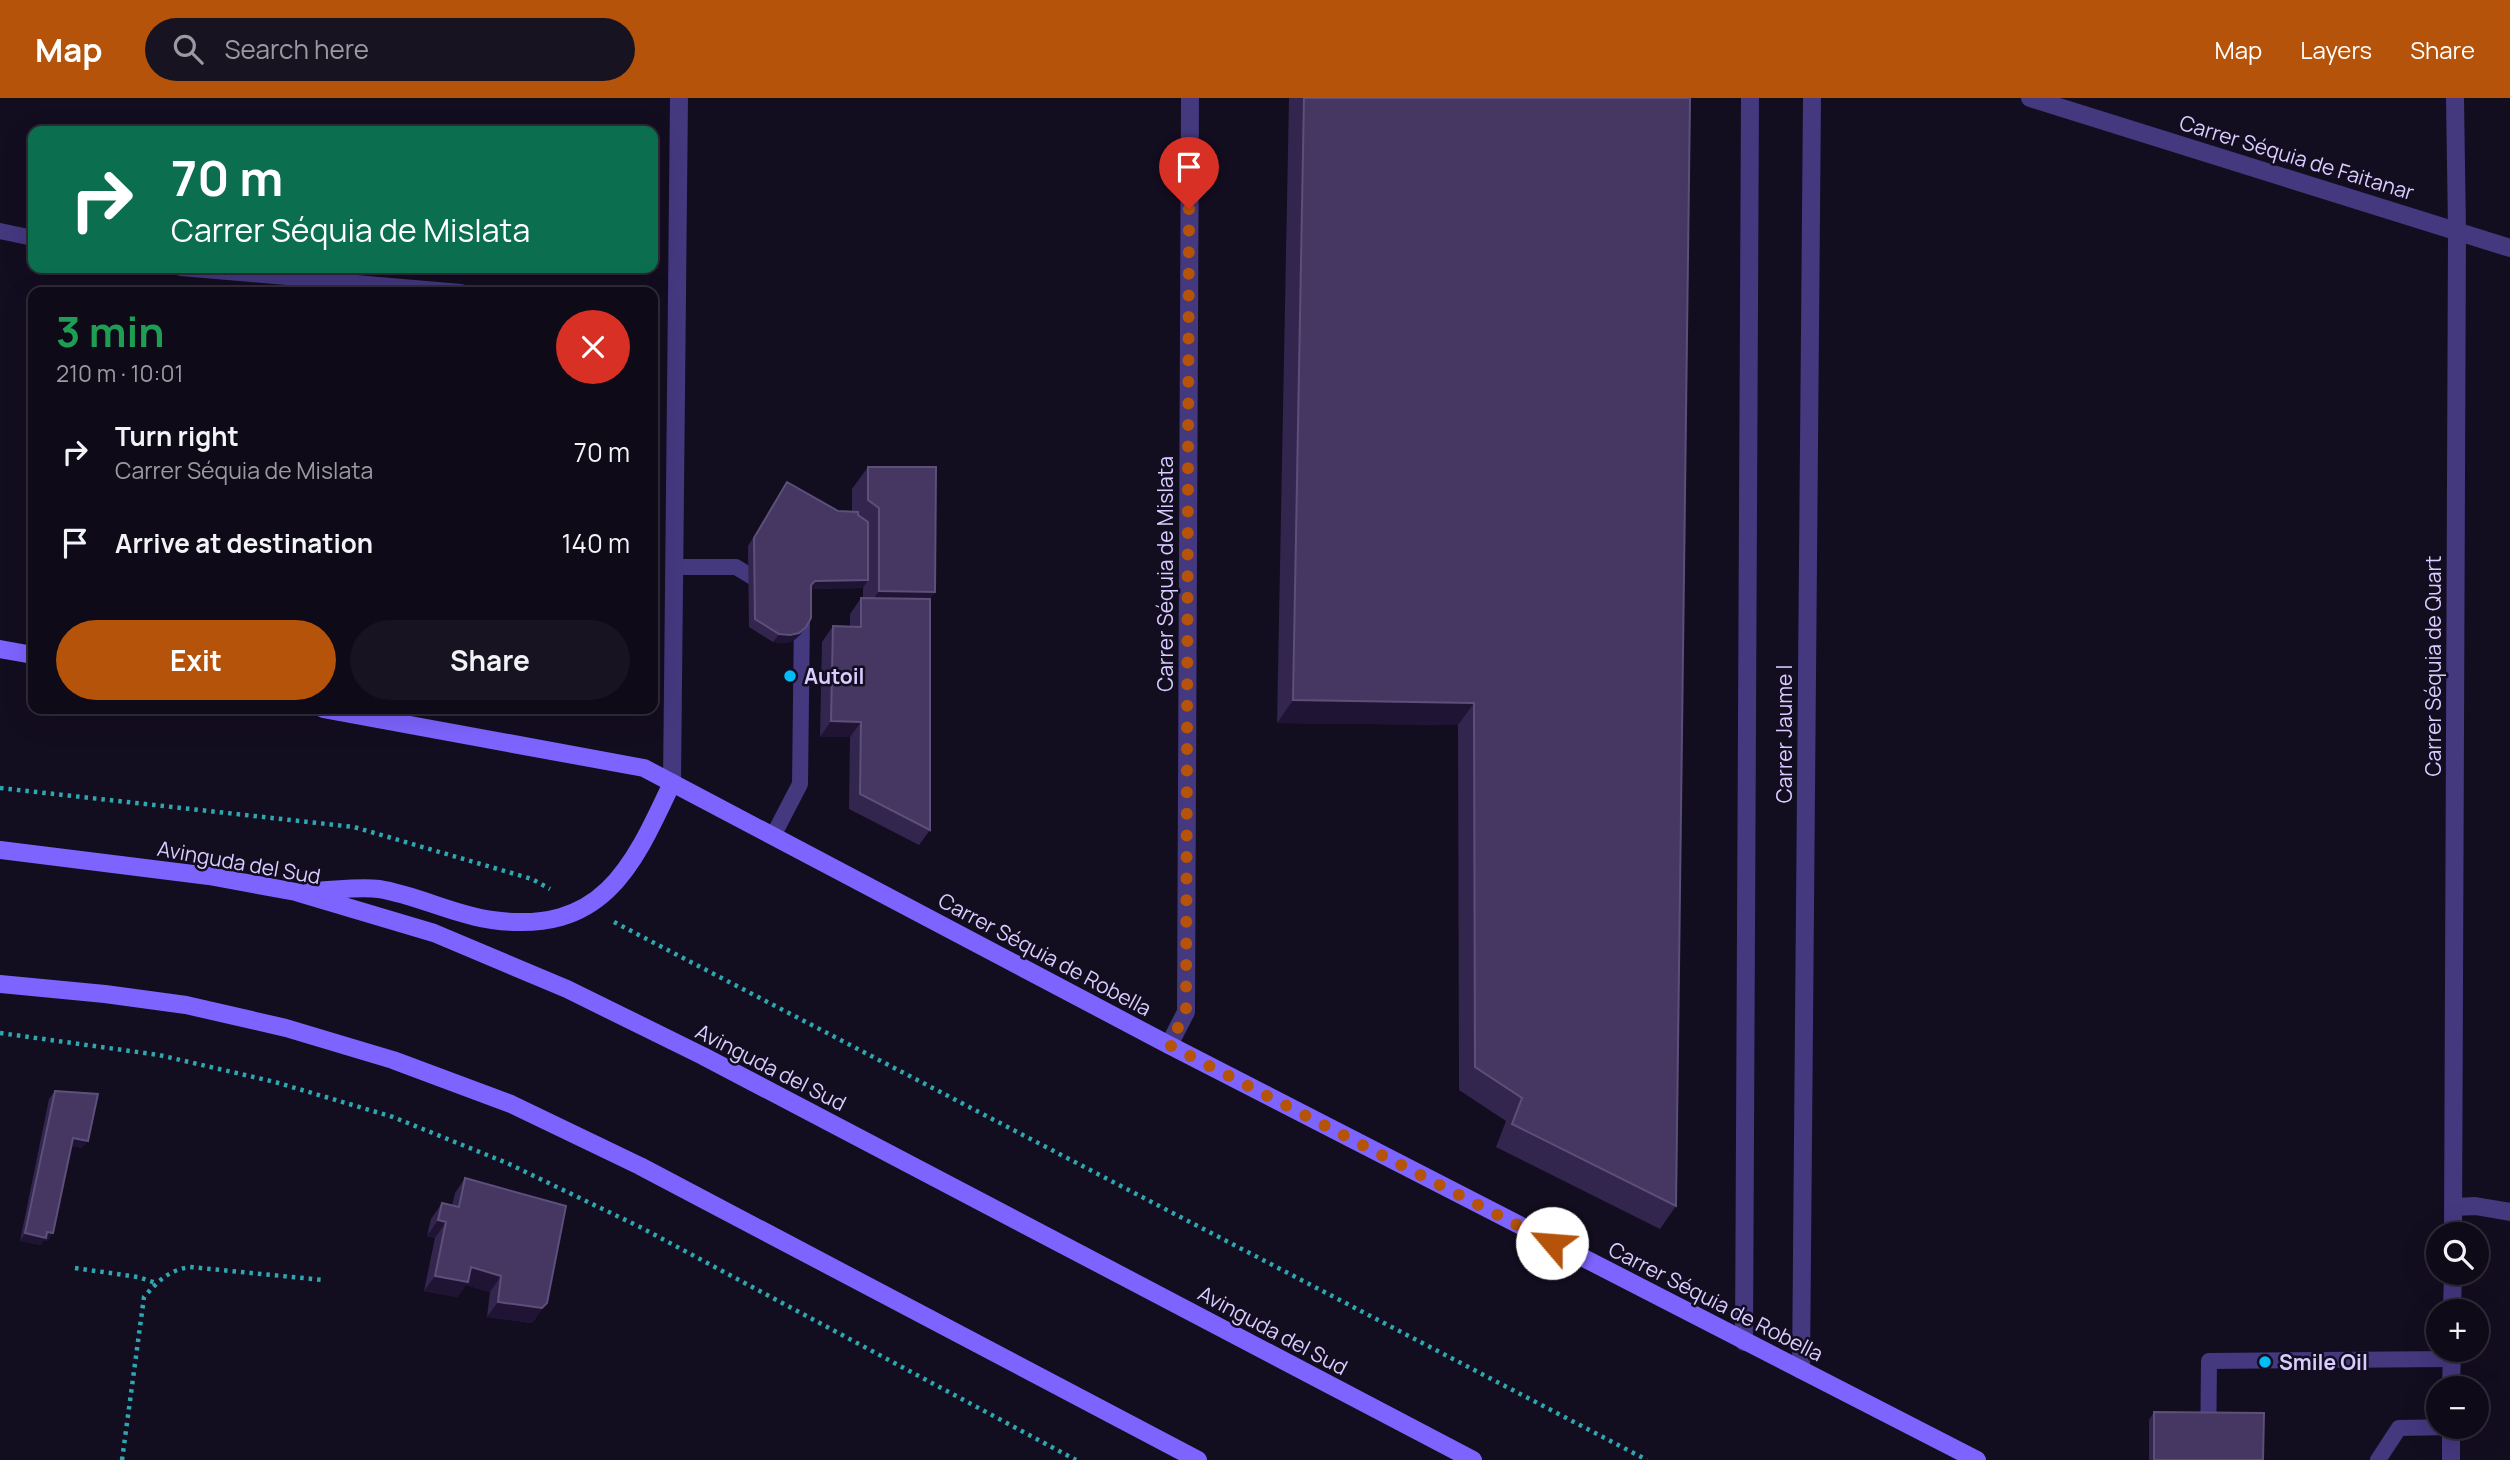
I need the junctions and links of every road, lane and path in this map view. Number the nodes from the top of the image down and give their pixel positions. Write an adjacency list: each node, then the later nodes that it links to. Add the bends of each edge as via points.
1 (679, 98): 13 (street)
2 (1190, 98): 25 (street, Carrer Séquia de Mislata, via 1186,1012)
3 (1750, 98): 32 (street, Carrer Jaume I)
4 (1812, 98): 34 (street, Carrer Jaume I)
5 (2030, 98): 8 (street, Carrer Séquia de Faitanar)
6 (2455, 98): 8 (street, Carrer Séquia de Quart)
7 (0, 231): 9 (lane)
8 (2457, 231): 10 (street, Carrer Séquia de Faitanar); 26 (street, Carrer Séquia de Quart)
9 (28, 237)
10 (2510, 248)
11 (239, 273): 12 (lane)
12 (403, 287)
13 (674, 567): 17 (street); 19 (lane, via 736,567 802,608 800,784)
14 (0, 649): 15 (main road)
15 (28, 654)
16 (350, 714): 17 (main road, Carrer Séquia de Robella, via 644,768)
17 (672, 783): 19 (main road, Carrer Séquia de Robella); 22 (main road, via 643,845 610,891)
18 (0, 788): 22 (path, via 354,827 531,879)
19 (774, 836): 25 (main road, Carrer Séquia de Robella)
20 (0, 850): 21 (main road, Avinguda del Sud, via 209,876)
21 (296, 892): 22 (main road, via 378,888 491,920 543,922); 40 (main road, Avinguda del Sud, via 434,933 567,989)
22 (586, 908): 41 (path)
23 (0, 984): 39 (main road, via 186,1005 274,1025 393,1060 511,1104 640,1166)
24 (0, 1033): 38 (path, via 159,1055 393,1116 508,1163 640,1227)
25 (1169, 1045): 32 (main road, Carrer Séquia de Robella)
26 (2454, 1207): 27 (street); 28 (street, Carrer Séquia de Quart)
27 (2510, 1212)
28 (2453, 1222)
29 (75, 1268): 31 (path)
30 (323, 1280): 31 (path, via 190,1267 174,1270)
31 (156, 1283): 37 (path, via 144,1297)
32 (1744, 1342): 34 (main road, Carrer Séquia de Robella)
33 (2426, 1355): 43 (lane, via 2209,1361)
34 (1801, 1370): 42 (main road, Carrer Séquia de Robella)
35 (2426, 1427): 44 (lane, via 2399,1428)
36 (2451, 1439): 45 (street)
37 (122, 1460)
38 (1076, 1460)
39 (1198, 1460)
40 (1473, 1460)
41 (1647, 1460)
42 (1977, 1460)
43 (2208, 1460)
44 (2378, 1460)
45 (2451, 1460)

